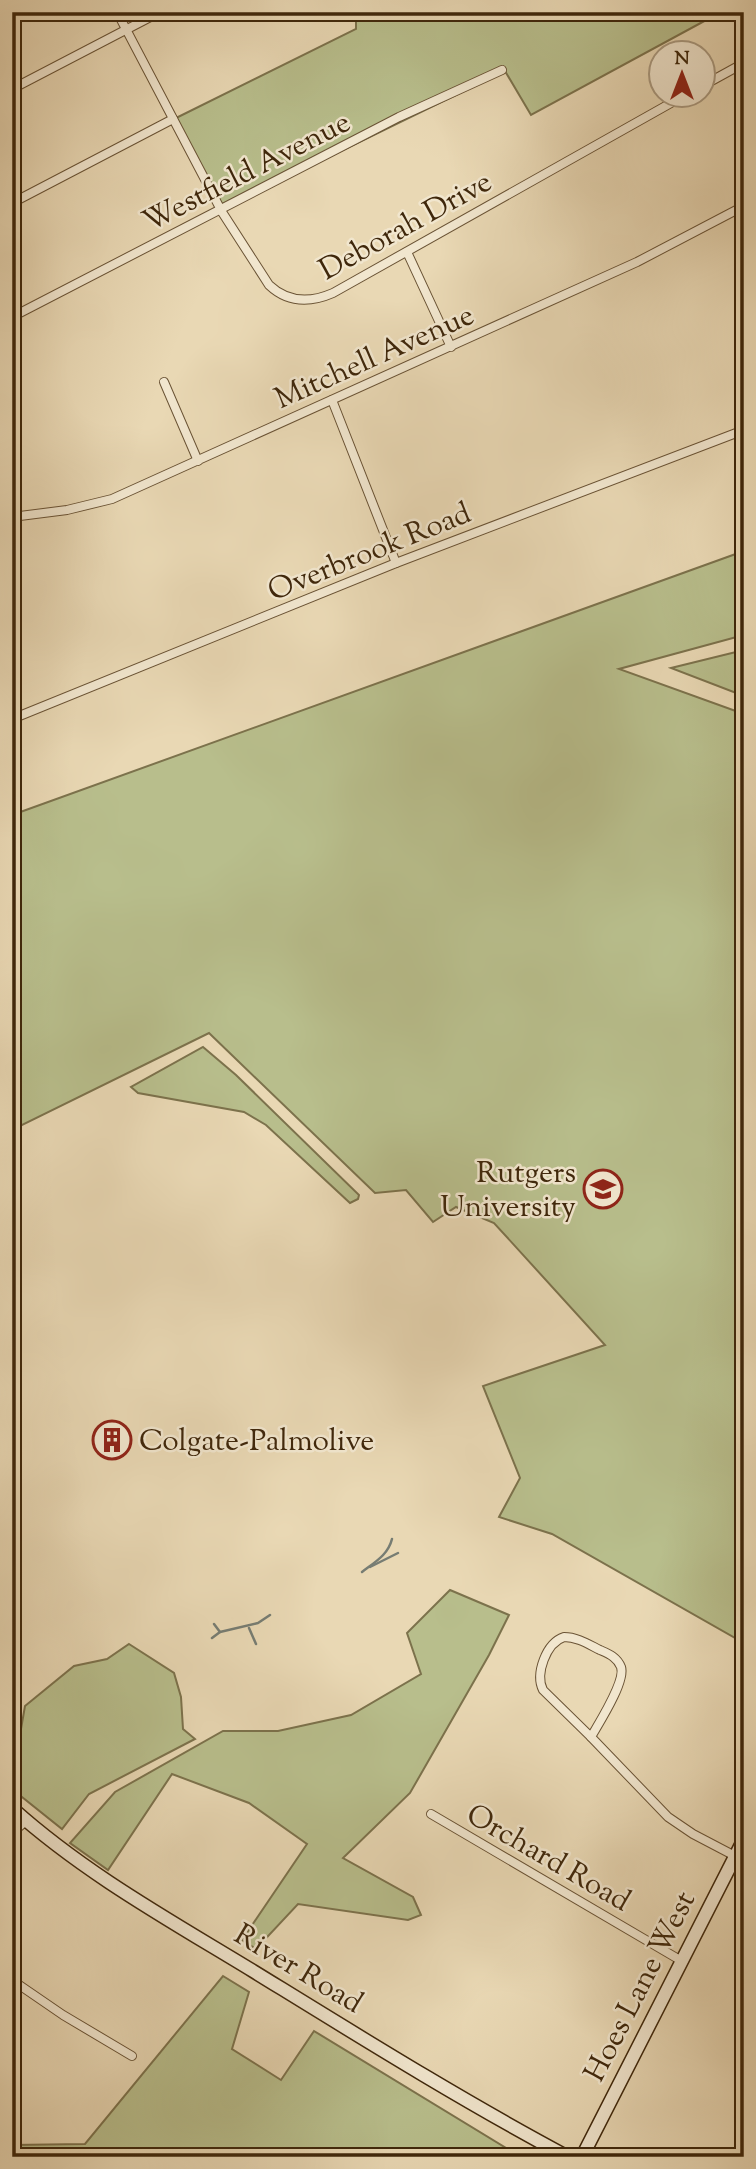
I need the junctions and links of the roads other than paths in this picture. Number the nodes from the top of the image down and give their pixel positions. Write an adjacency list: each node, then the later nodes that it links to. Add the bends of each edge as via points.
1 (117, 12): 3 (street, Deborah Drive)
2 (160, 12): 3 (street)
3 (127, 30): 7 (street); 9 (street, Deborah Drive)
4 (744, 63): 6 (street)
5 (502, 70): 12 (street, Westfield Avenue, via 399,117)
6 (718, 77)
7 (12, 89)
8 (662, 108): 13 (street, Deborah Drive)
9 (173, 119): 10 (street); 12 (street, Deborah Drive)
10 (12, 203)
11 (744, 206): 15 (street, Mitchell Avenue, via 636,262)
12 (220, 210): 13 (street, Deborah Drive, via 269,285 290,299 320,298); 14 (street, Westfield Avenue)
13 (407, 252): 15 (street)
14 (12, 317)
15 (451, 347): 17 (street, Mitchell Avenue)
16 (164, 382): 19 (street)
17 (332, 400): 19 (street, Mitchell Avenue); 21 (street)
18 (744, 430): 21 (street, Overbrook Road)
19 (198, 461): 20 (street, Mitchell Avenue, via 112,499)
20 (12, 517)
21 (396, 563): 22 (street, Overbrook Road)
22 (12, 719)
23 (591, 1737): 23 (street, via 619,1684 620,1665 614,1657 564,1637 553,1643 539,1682); 29 (street, via 668,1817)
24 (12, 1808): 26 (main road, River Road)
25 (431, 1815): 30 (street, Orchard Road)
26 (26, 1821): 27 (street); 33 (main road, River Road, via 118,1889)
27 (12, 1833)
28 (744, 1839): 29 (main road, Hoes Lane West)
29 (735, 1856): 30 (main road, Hoes Lane West)
30 (680, 1960): 34 (main road, Hoes Lane West)
31 (12, 1980): 32 (street)
32 (132, 2056)
33 (568, 2157)
34 (582, 2157)

